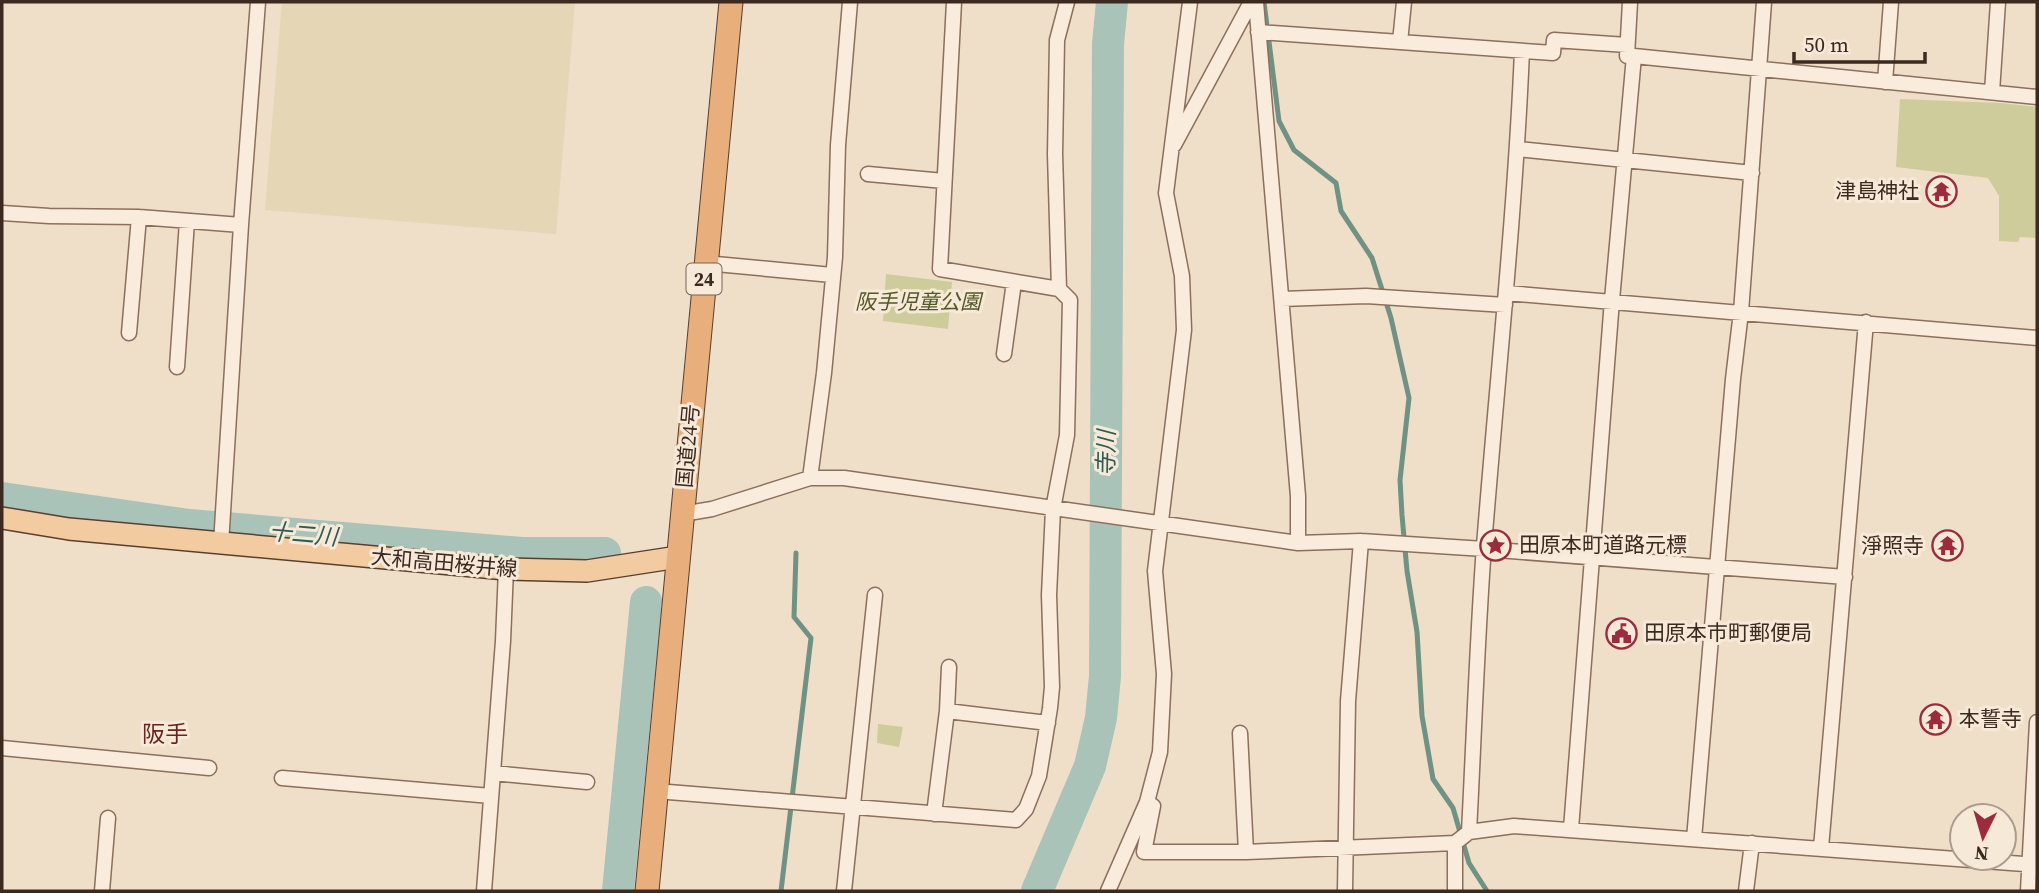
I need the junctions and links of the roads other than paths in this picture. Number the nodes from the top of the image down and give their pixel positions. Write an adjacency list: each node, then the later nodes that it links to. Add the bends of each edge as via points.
1 (258, 2): 31 (street)
2 (731, 2): 32 (highway, 国道24号 / 24)
3 (850, 2): 33 (street)
4 (954, 2): 27 (street)
5 (1067, 2): 35 (street, via 1057,40)
6 (1190, 2): 23 (street)
7 (1251, 2): 23 (street)
8 (1256, 2): 14 (street)
9 (1404, 2): 15 (street)
10 (1630, 2): 16 (street)
11 (1765, 2): 18 (street)
12 (1891, 2): 19 (street)
13 (1998, 2): 20 (street)
14 (1258, 32): 15 (street); 36 (street)
15 (1400, 42): 17 (street)
16 (1631, 50): 17 (street, via 1555,40 1553,53); 18 (street); 24 (street)
17 (1522, 51): 22 (street)
18 (1760, 70): 19 (street); 25 (street)
19 (1885, 82): 20 (street)
20 (1992, 92): 21 (street)
21 (2037, 97)
22 (1518, 149): 24 (street); 37 (street)
23 (1170, 153): 49 (street, via 1166,193 1182,276 1184,330)
24 (1624, 161): 25 (street); 38 (street)
25 (1752, 173): 39 (street)
26 (867, 174): 27 (street)
27 (944, 181): 34 (street, via 940,270)
28 (2, 213): 29 (street)
29 (139, 217): 30 (street); 41 (street)
30 (187, 221): 31 (street); 44 (street)
31 (241, 225): 52 (street)
32 (705, 264): 33 (street); 47 (highway, 国道24号 / 24)
33 (832, 275): 45 (street)
34 (1014, 282): 35 (street); 43 (street)
35 (1059, 289): 46 (street, via 1070,300 1067,435)
36 (1282, 299): 37 (street); 51 (street)
37 (1506, 299): 38 (street); 53 (street)
38 (1612, 300): 39 (street); 55 (street)
39 (1741, 312): 40 (street); 56 (street)
40 (1866, 322): 42 (street); 58 (street)
41 (129, 333)
42 (2037, 338)
43 (1004, 354)
44 (177, 367)
45 (810, 478): 46 (street, via 844,478); 47 (street)
46 (1055, 509): 49 (street); 63 (street)
47 (682, 514): 54 (highway, 国道24号 / 24)
48 (2, 518): 52 (main road, 大和高田桜井線)
49 (1157, 524): 51 (street); 72 (street, via 1155,571 1164,674 1160,752)
50 (1362, 541): 51 (street); 53 (street); 81 (street, via 1348,701)
51 (1298, 542)
52 (221, 544): 57 (main road, 大和高田桜井線)
53 (1484, 549): 55 (street); 77 (street)
54 (678, 557): 57 (main road, 大和高田桜井線, via 587,571); 70 (highway, 国道24号 / 24)
55 (1592, 557): 56 (street); 76 (street)
56 (1717, 567): 58 (street); 78 (street)
57 (506, 569): 67 (street)
58 (1845, 577): 82 (street)
59 (875, 595): 73 (street)
60 (949, 667): 61 (street)
61 (947, 711): 63 (street); 74 (street)
62 (2037, 722): 84 (street)
63 (1048, 723): 74 (street, via 1039,776 1016,820)
64 (1240, 733): 83 (street)
65 (2, 748): 66 (street)
66 (209, 768)
67 (493, 773): 69 (street); 71 (street)
68 (282, 778): 71 (street)
69 (587, 782)
70 (656, 791): 73 (street); 87 (highway, 国道24号 / 24)
71 (491, 796): 86 (street)
72 (1147, 802): 83 (street, via 1153,806 1144,852); 89 (street)
73 (854, 806): 74 (street); 88 (street)
74 (934, 814)
75 (108, 818): 85 (street)
76 (1571, 829): 77 (street, via 1514,825); 78 (street)
77 (1469, 832): 79 (street)
78 (1694, 839): 80 (street)
79 (1455, 843): 81 (street); 91 (street)
80 (1752, 843): 82 (street); 92 (street)
81 (1346, 847): 83 (street); 90 (street)
82 (1821, 848): 84 (street)
83 (1246, 852)
84 (2034, 864): 93 (street)
85 (102, 891)
86 (484, 891)
87 (647, 891)
88 (844, 891)
89 (1108, 891)
90 (1345, 891)
91 (1455, 891)
92 (1746, 891)
93 (2028, 891)

